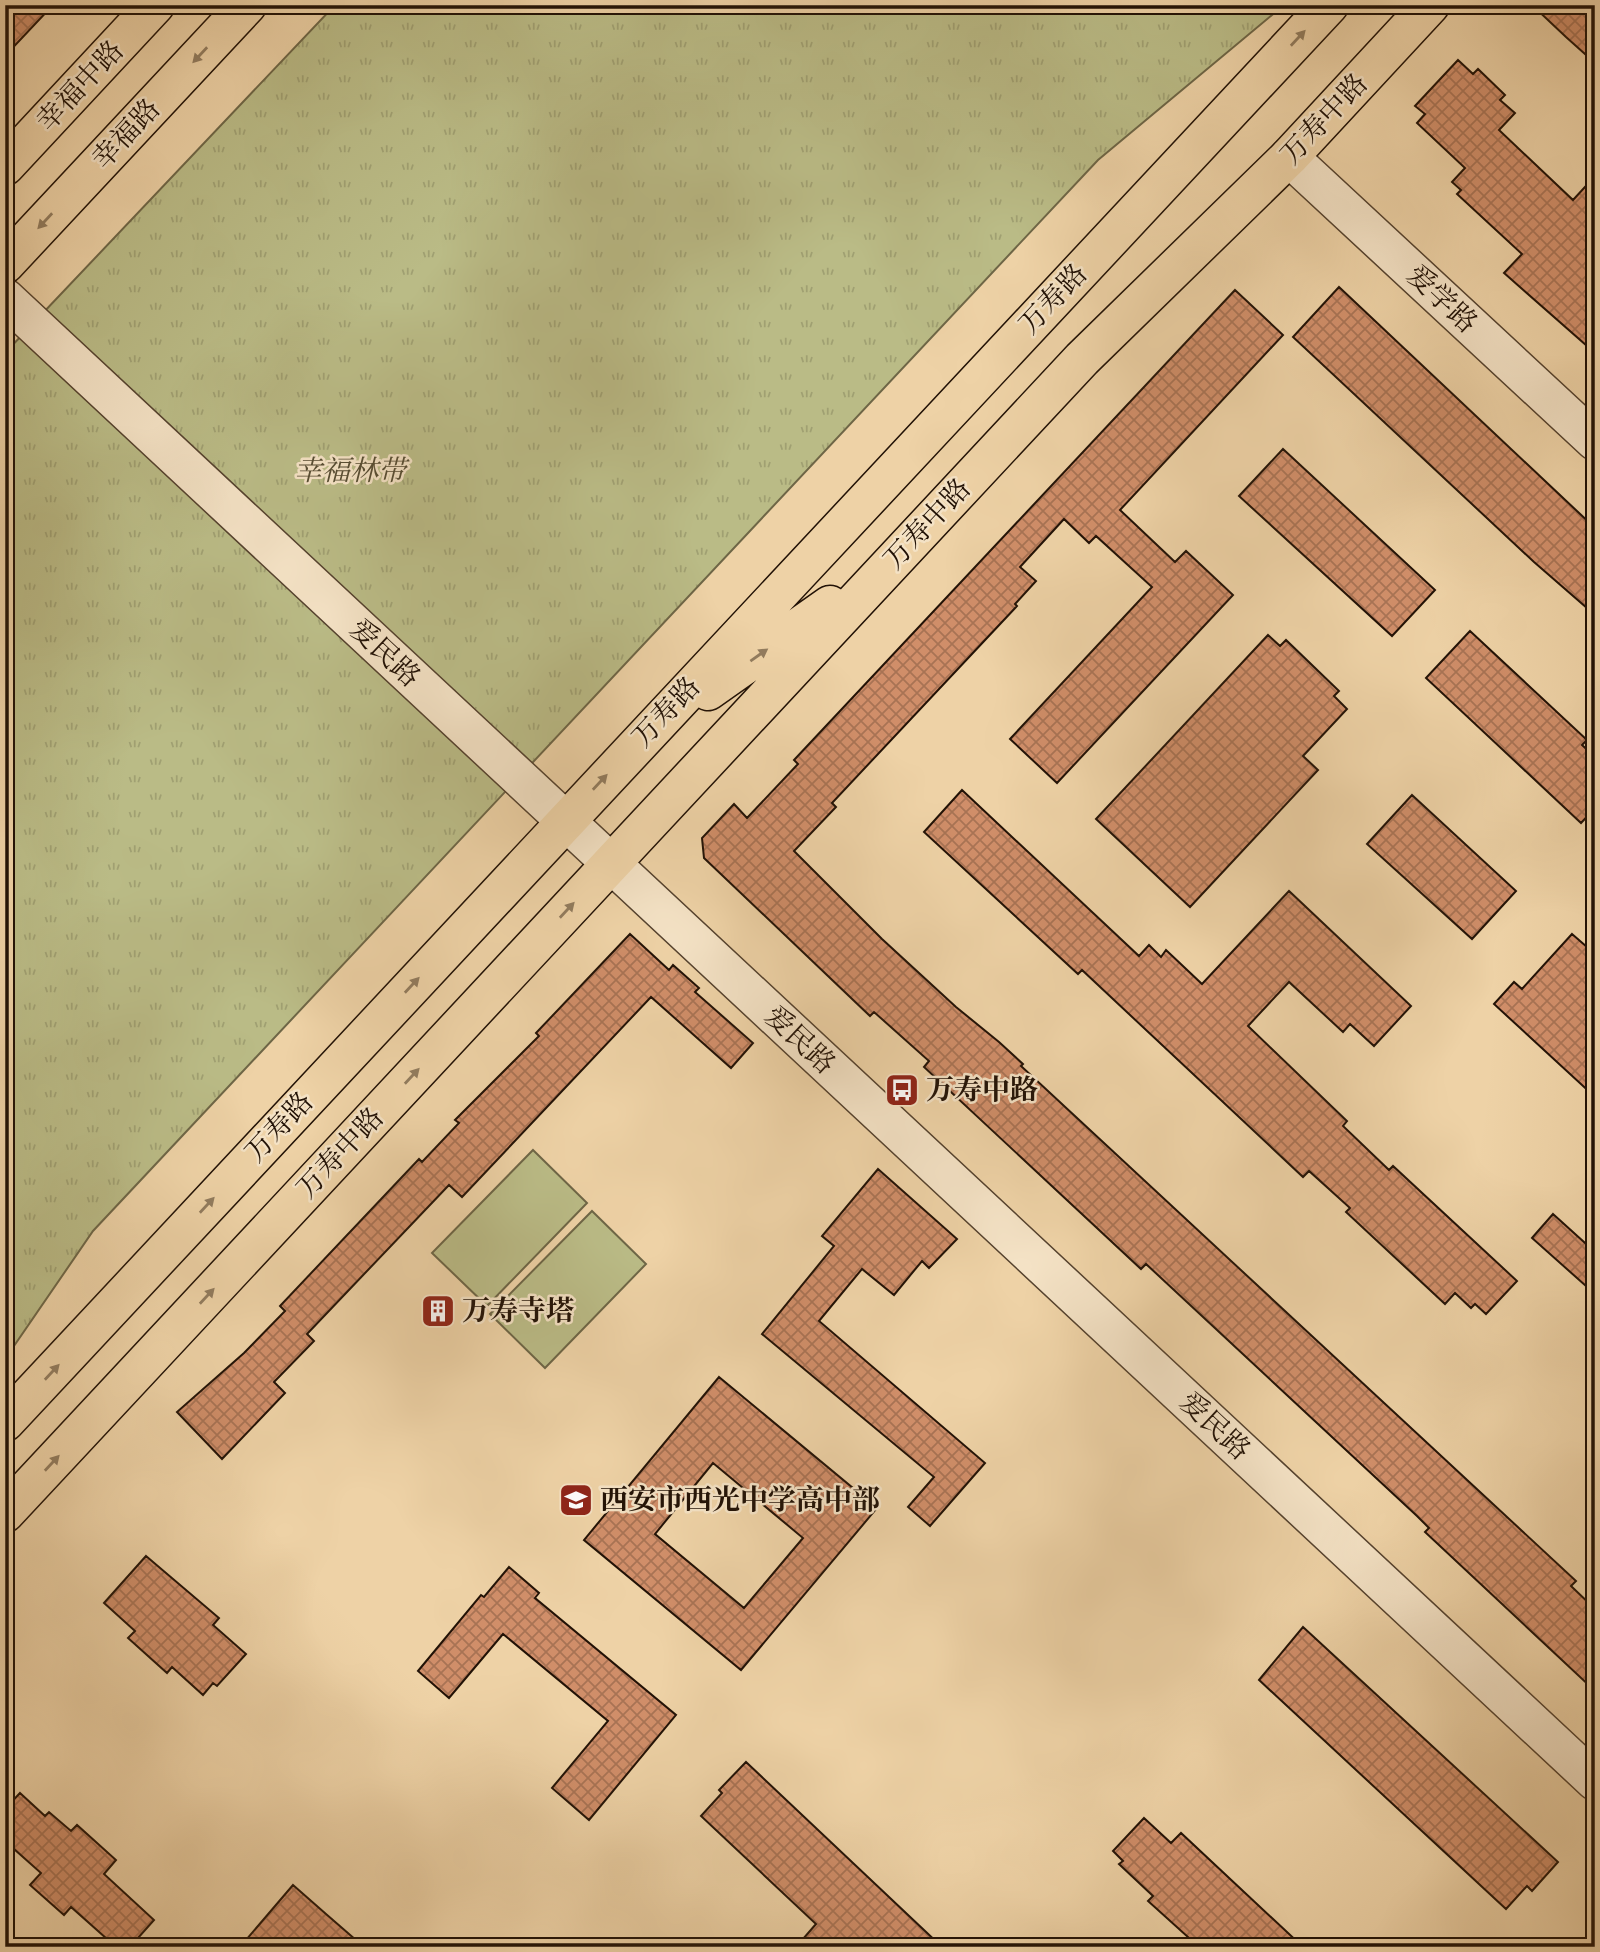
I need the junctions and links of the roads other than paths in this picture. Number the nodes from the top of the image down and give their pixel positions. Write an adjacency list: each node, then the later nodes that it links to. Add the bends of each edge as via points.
1 (155, 5): 6 (main road, 幸福中路)
2 (247, 5): 7 (main road, 幸福路, one-way to 7)
3 (1329, 5): 11 (main road, 万寿路, one-way to 3)
4 (1430, 5): 5 (main road, 万寿中路)
5 (1289, 157): 9 (street, 爱学路); 10 (main road, 万寿中路, via 1082,359)
6 (5, 166)
7 (5, 264)
8 (5, 298): 12 (street, 爱民路)
9 (1595, 441)
10 (893, 561): 11 (main road, one-way to 10); 13 (main road, 万寿中路)
11 (643, 736): 12 (main road, 万寿路, one-way to 11)
12 (565, 820): 13 (street, 爱民路); 14 (main road, 万寿路, one-way to 12)
13 (611, 863): 15 (main road, 万寿中路, one-way to 13); 16 (street, 爱民路)
14 (5, 1422)
15 (5, 1513)
16 (1595, 1781)

